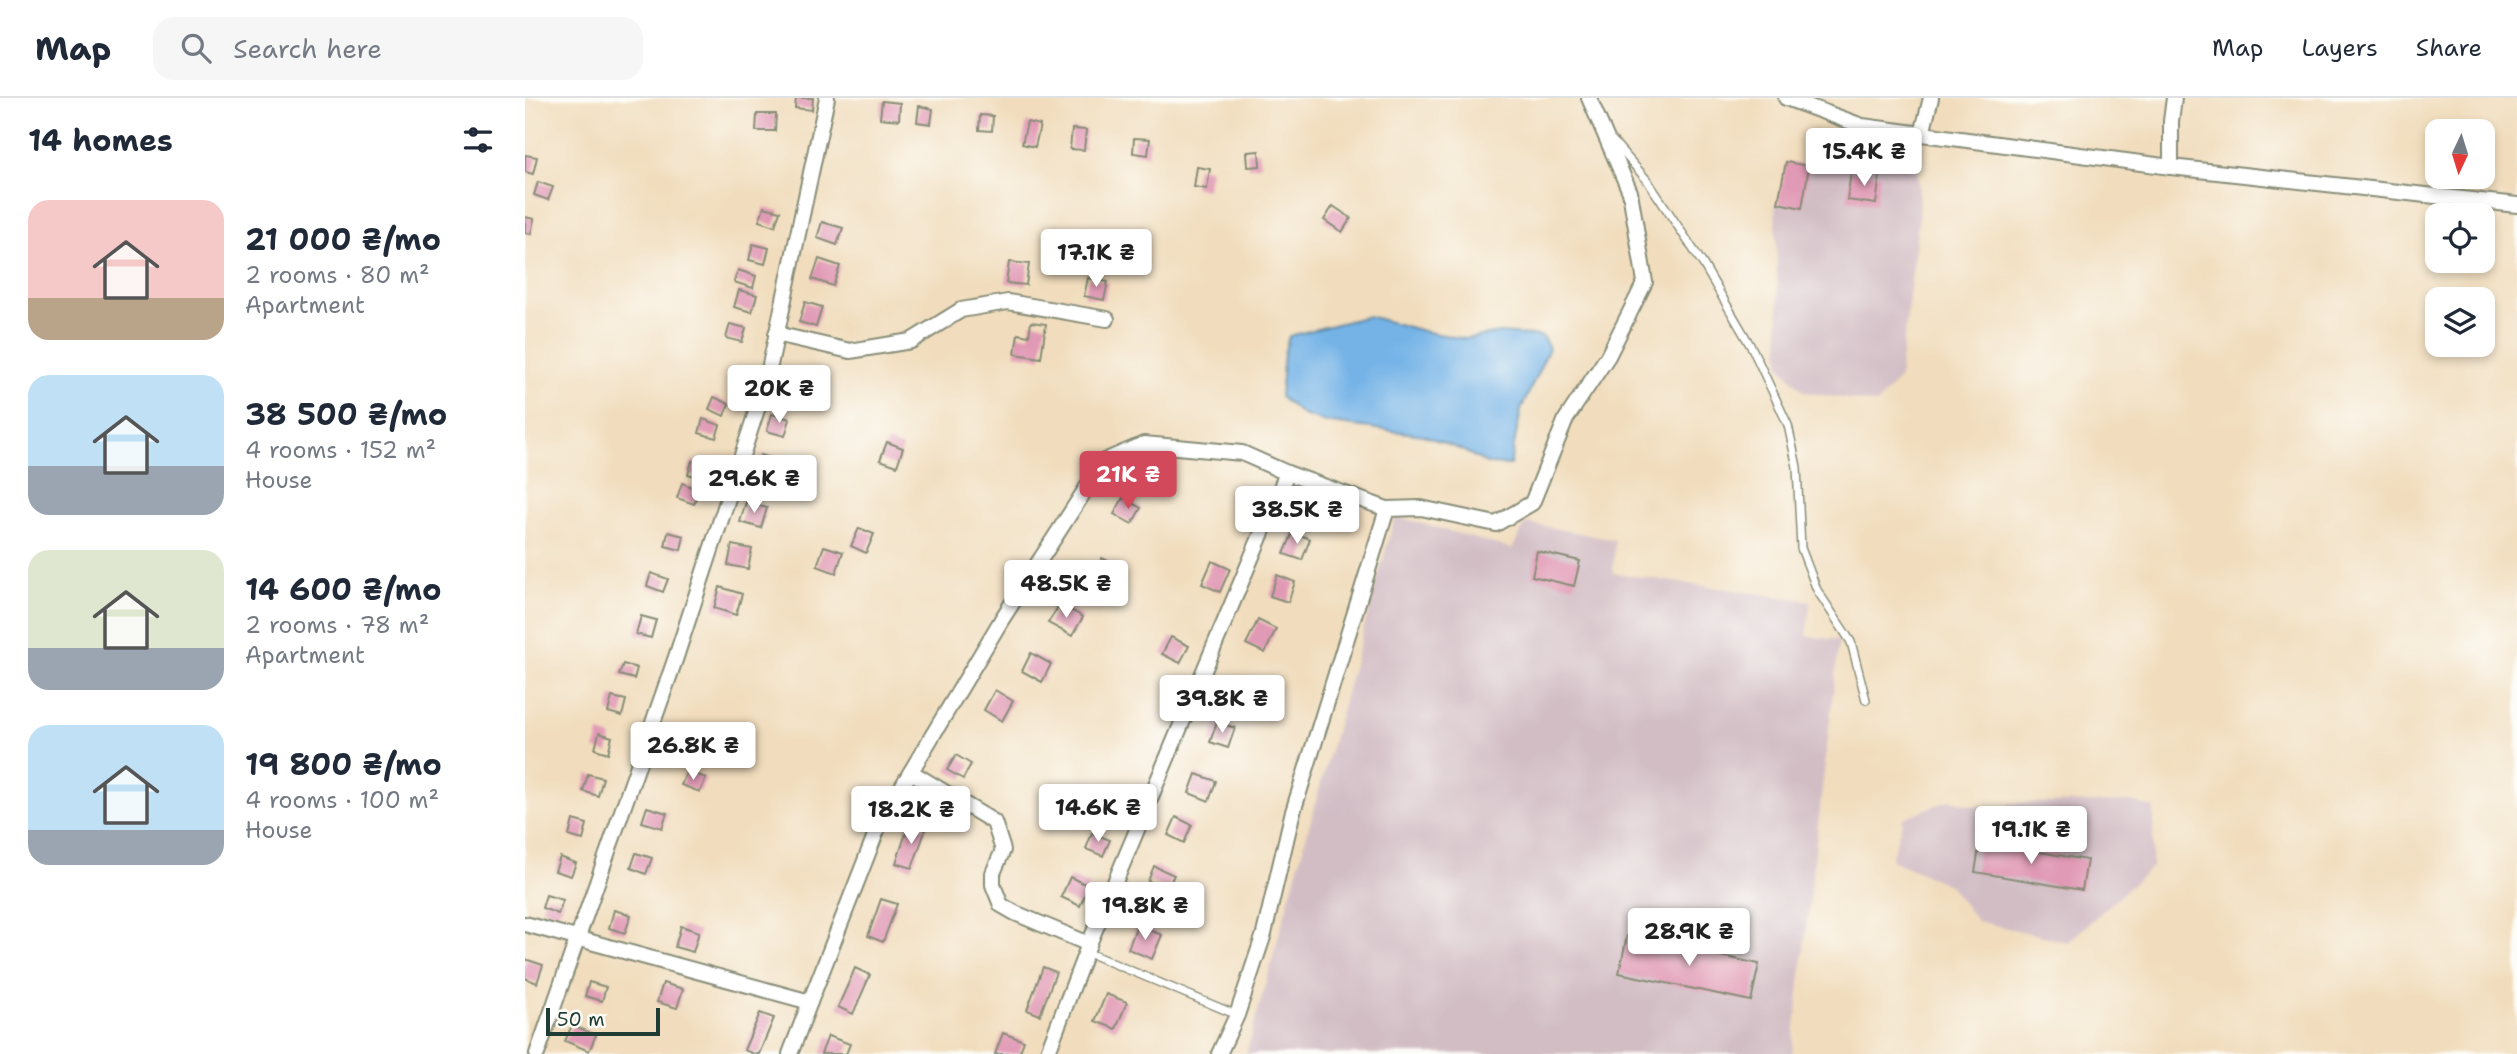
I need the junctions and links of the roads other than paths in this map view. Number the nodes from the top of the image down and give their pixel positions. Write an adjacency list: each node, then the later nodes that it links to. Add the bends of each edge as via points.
1 (827, 98): 11 (street)
2 (1589, 98): 6 (street)
3 (1786, 98): 7 (street, via 1862,127)
4 (1931, 98): 7 (street)
5 (2174, 98): 8 (street)
6 (1602, 128): 13 (street, via 1630,192 1645,282 1608,356 1566,419 1532,503 1496,524 1421,508); 14 (lane, via 1647,180 1703,264 1753,350 1788,425 1797,467 1801,548 1817,590 1851,642)
7 (1922, 134): 8 (street)
8 (2171, 167): 9 (street)
9 (2517, 205)
10 (1107, 319): 11 (street, via 1008,302 961,310 911,341 849,351)
11 (776, 334): 17 (street, via 767,379 689,617)
12 (1287, 473): 13 (street); 15 (street, via 1242,453 1144,444 1104,461); 18 (street)
13 (1387, 509): 20 (street, via 1292,815 1263,934)
14 (1866, 700)
15 (911, 772): 18 (street, via 993,822 1003,850 993,873 1001,905); 19 (street, via 879,825)
16 (525, 924): 17 (street)
17 (577, 940): 19 (street); 21 (street)
18 (1088, 948): 20 (lane); 23 (street)
19 (810, 1002): 22 (street)
20 (1237, 1015): 24 (street)
21 (537, 1054)
22 (790, 1054)
23 (1047, 1054)
24 (1219, 1054)

